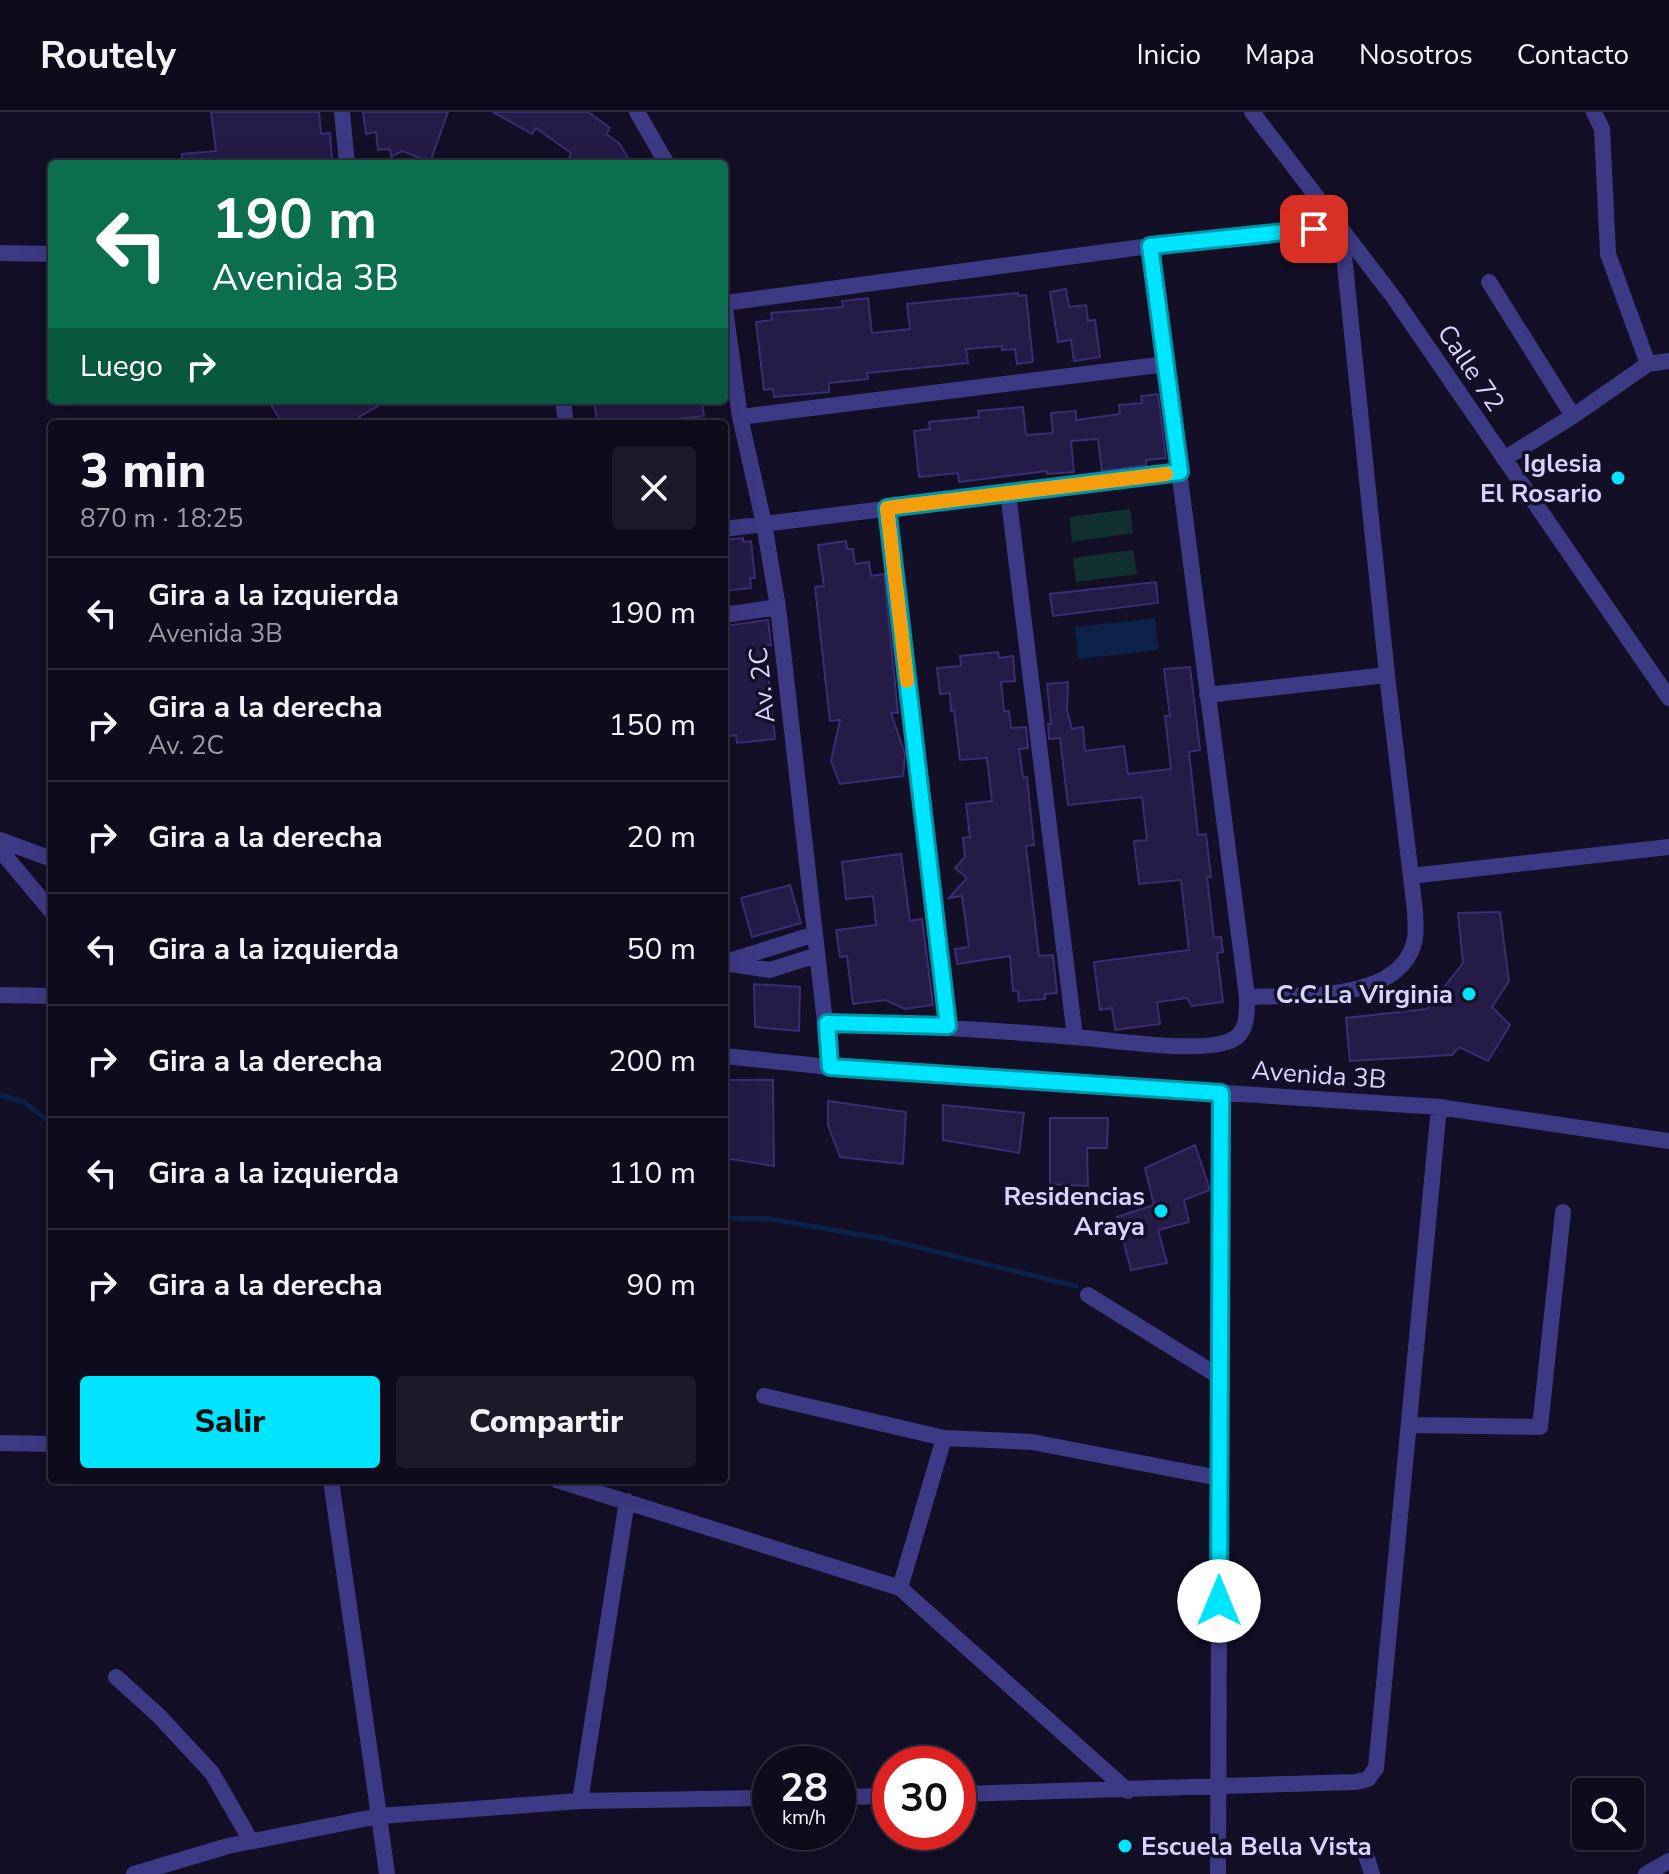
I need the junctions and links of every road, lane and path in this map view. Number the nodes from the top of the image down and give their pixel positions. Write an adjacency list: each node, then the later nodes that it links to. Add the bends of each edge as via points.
1 (342, 112): 5 (street)
2 (637, 112): 6 (street)
3 (1252, 112): 7 (street, Calle 72)
4 (1594, 112): 16 (street, via 1602,129 1608,254)
5 (347, 160)
6 (665, 160)
7 (1341, 226): 8 (street); 19 (street, Calle 72); 27 (street)
8 (1150, 246): 12 (street); 15 (street)
9 (0, 253): 10 (street)
10 (48, 254)
11 (1489, 282): 17 (street)
12 (728, 301)
13 (728, 331): 18 (street, Av. 2C)
14 (1669, 361): 16 (street)
15 (1166, 364): 18 (street); 20 (street)
16 (1648, 364): 17 (street)
17 (1573, 416): 19 (street)
18 (740, 417): 23 (street, Av. 2C)
19 (1504, 459): 29 (street, Calle 72)
20 (1180, 472): 21 (street); 28 (street)
21 (1008, 493): 22 (street); 45 (street)
22 (887, 508): 23 (street); 44 (street)
23 (764, 524): 24 (street); 25 (street, Av. 2C)
24 (728, 528)
25 (778, 607): 26 (street); 36 (street, Av. 2C)
26 (728, 614)
27 (1387, 675): 28 (street); 34 (street)
28 (1207, 695): 42 (street)
29 (1669, 698)
30 (0, 840): 33 (street)
31 (1669, 847): 34 (street)
32 (0, 850): 35 (street)
33 (48, 858)
34 (1411, 876): 42 (street, via 1415,941 1405,963 1388,978 1330,993)
35 (48, 907)
36 (815, 934): 37 (street, Av. 2C); 38 (street)
37 (817, 955): 39 (street, via 770,970); 43 (street, Av. 2C)
38 (728, 962)
39 (728, 964)
40 (0, 995): 41 (street)
41 (48, 996)
42 (1247, 997): 45 (street, via 1247,1022 1227,1043 1180,1046)
43 (827, 1023): 44 (street); 47 (street, Av. 2C)
44 (948, 1026): 45 (street)
45 (1075, 1037)
46 (728, 1056): 47 (street, Avenida 3B)
47 (830, 1067): 48 (street, Avenida 3B)
48 (1221, 1093): 49 (street, Avenida 3B); 53 (street)
49 (1439, 1107): 50 (street, Avenida 3B); 55 (street)
50 (1669, 1141)
51 (1563, 1212): 55 (street, via 1540,1427)
52 (1088, 1295): 53 (street)
53 (1220, 1377): 59 (street)
54 (764, 1396): 56 (street)
55 (1410, 1425): 65 (street, via 1376,1768 1368,1779 1356,1782)
56 (944, 1438): 59 (street, via 1032,1442); 63 (street)
57 (0, 1443): 58 (street)
58 (48, 1444)
59 (1219, 1478): 65 (street)
60 (332, 1484): 70 (street)
61 (570, 1484): 62 (street)
62 (627, 1501): 63 (street); 69 (street)
63 (900, 1588): 66 (street)
64 (116, 1677): 71 (street, via 212,1773)
65 (1218, 1786): 66 (street); 76 (street)
66 (1128, 1791): 67 (street)
67 (976, 1794)
68 (752, 1798): 69 (street)
69 (580, 1801): 70 (street)
70 (379, 1816): 71 (street); 75 (street)
71 (251, 1841): 74 (street)
72 (1365, 1852): 77 (street)
73 (1669, 1861): 78 (street)
74 (134, 1874)
75 (387, 1874)
76 (1218, 1874)
77 (1372, 1874)
78 (1646, 1874)

